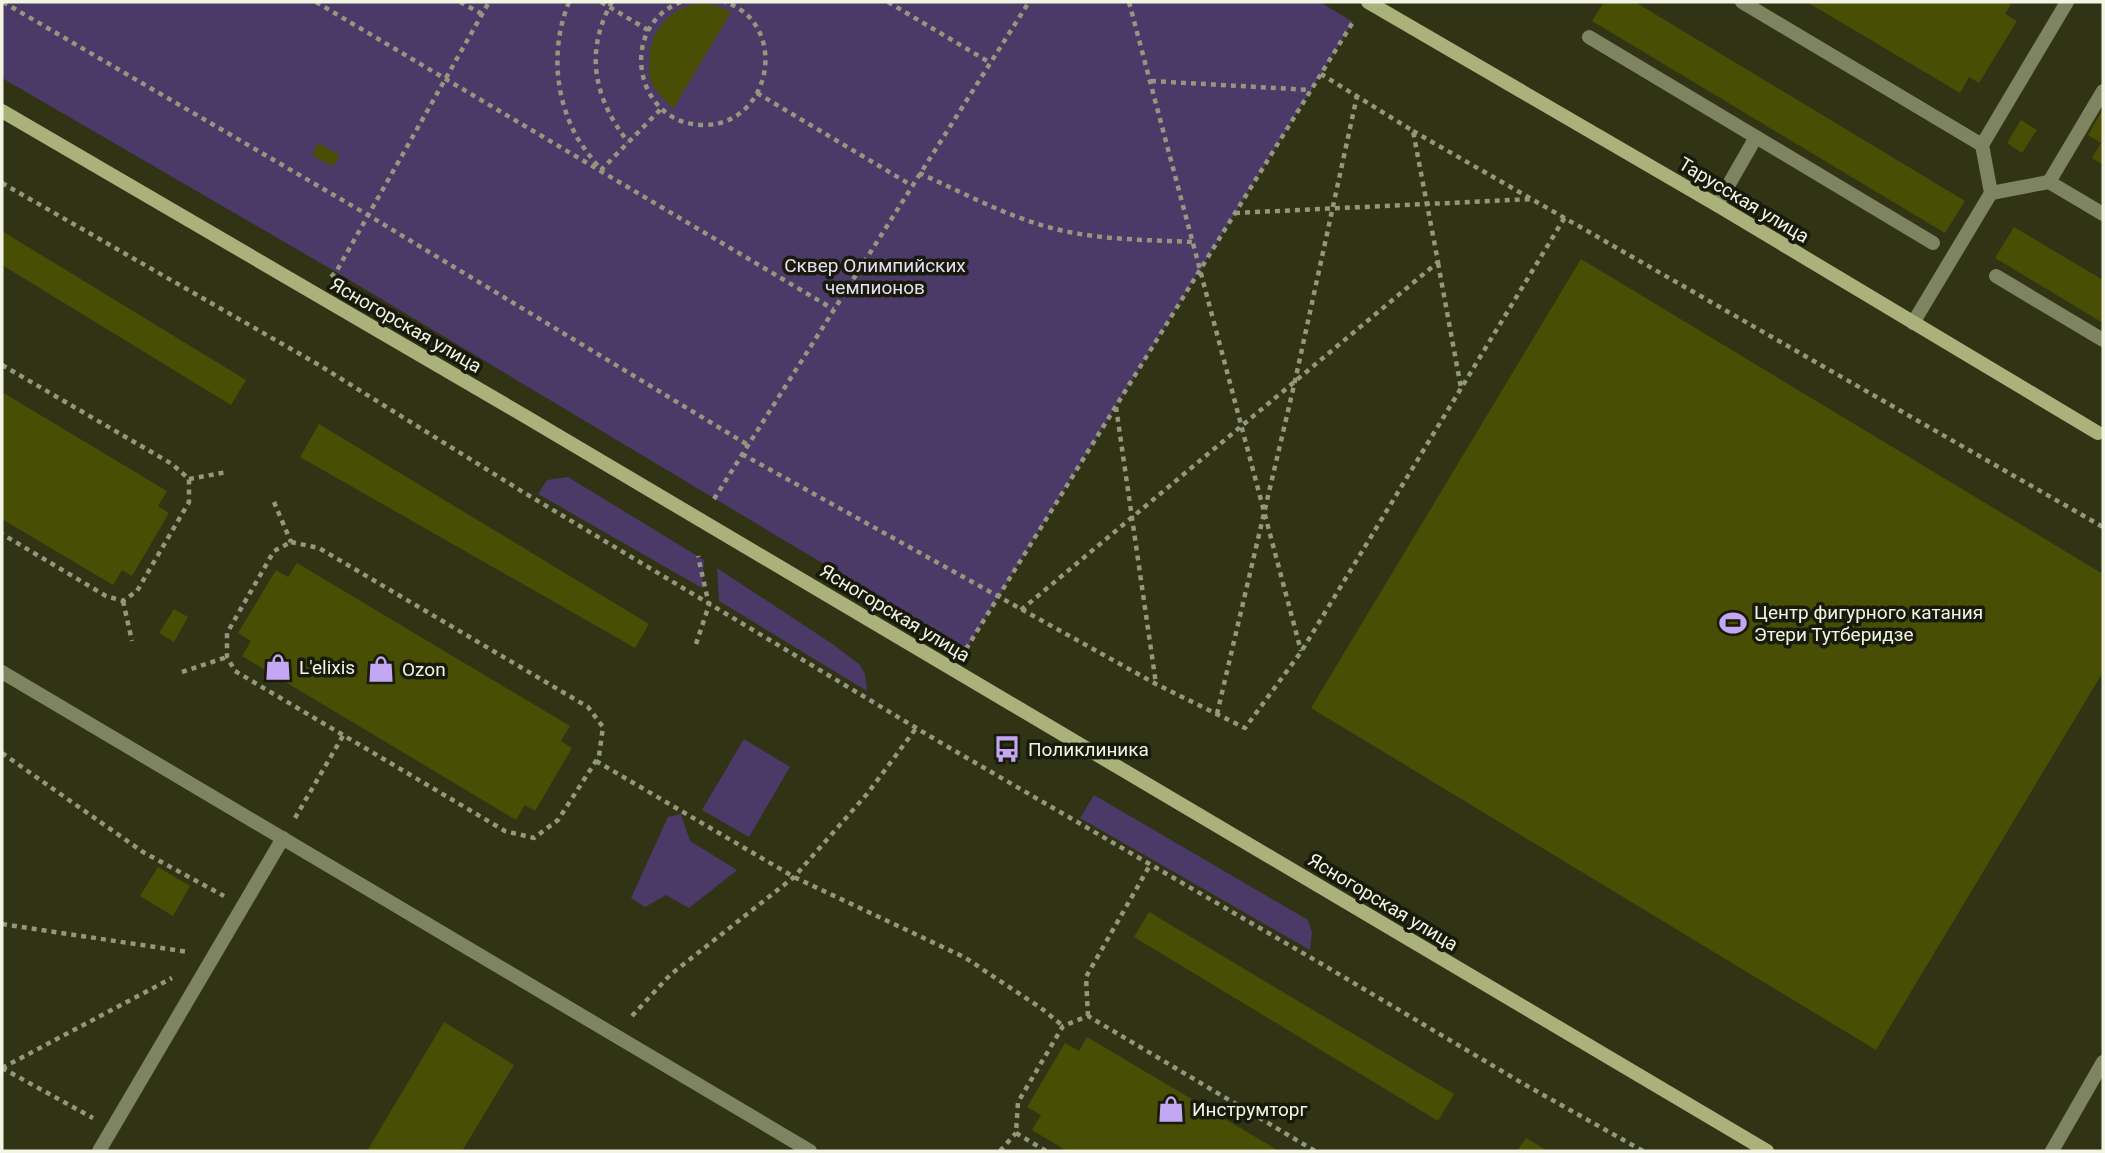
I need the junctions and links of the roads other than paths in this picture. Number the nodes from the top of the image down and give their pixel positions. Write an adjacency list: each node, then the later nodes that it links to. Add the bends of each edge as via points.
1 (1368, 2): 11 (main road, Тарусская улица)
2 (1742, 2): 8 (street)
3 (2067, 2): 8 (street)
4 (1589, 37): 7 (street)
5 (2103, 91): 9 (street)
6 (2, 111): 23 (main road, Ясногорская улица)
7 (1756, 137): 11 (street); 13 (street)
8 (1982, 145): 10 (street)
9 (2049, 182): 10 (street); 12 (street)
10 (1991, 193): 15 (street)
11 (1717, 205): 15 (main road, Тарусская улица)
12 (2103, 214)
13 (1933, 243)
14 (1996, 276): 16 (street)
15 (1913, 323): 17 (main road, Тарусская улица)
16 (2103, 340)
17 (2098, 433)
18 (2, 672): 19 (street)
19 (283, 838): 21 (street); 22 (street)
20 (2103, 1062): 24 (street)
21 (99, 1151)
22 (810, 1151)
23 (1767, 1151)
24 (2052, 1151)

